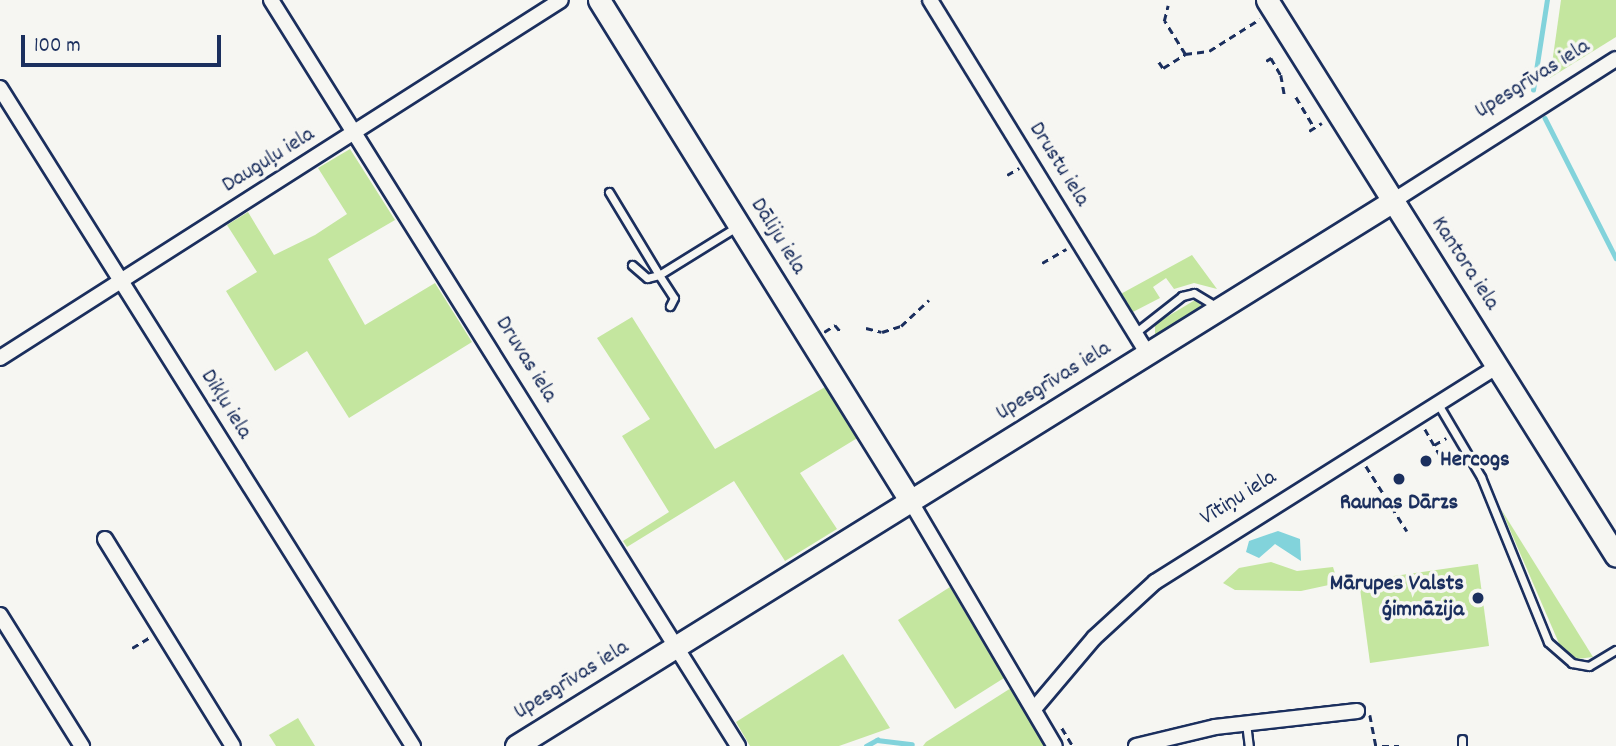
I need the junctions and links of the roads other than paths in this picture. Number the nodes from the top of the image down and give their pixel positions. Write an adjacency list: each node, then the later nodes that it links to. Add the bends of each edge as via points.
1 (271, 0): 8 (street, Druvas iela)
2 (561, 0): 8 (street, Dauguļu iela)
3 (599, 0): 11 (street, Dāliju iela)
4 (930, 0): 17 (street, Drustu iela)
5 (1261, 9): 10 (street, Kantora iela)
6 (1616, 59): 10 (street, Upesgrīvas iela)
7 (0, 88): 14 (street, Dikļu iela)
8 (356, 133): 14 (street, Dauguļu iela); 26 (street, Druvas iela)
9 (609, 192): 13 (lane)
10 (1392, 201): 16 (street, Upesgrīvas iela); 20 (street, Kantora iela)
11 (739, 226): 13 (lane); 22 (street, Dāliju iela)
12 (632, 265): 13 (lane, via 647,278)
13 (659, 275): 15 (lane, via 674,298)
14 (120, 282): 19 (street, Dauguļu iela); 33 (street, Dikļu iela)
15 (670, 306)
16 (1221, 309): 17 (lane, via 1204,296 1182,296); 18 (street, Upesgrīvas iela)
17 (1135, 334): 18 (street, Drustu iela)
18 (1148, 355): 22 (street, Upesgrīvas iela)
19 (0, 358)
20 (1498, 366): 21 (street, Vītiņu iela); 24 (street, Kantora iela)
21 (1438, 404): 27 (lane, via 1466,452 1548,642 1572,663 1589,666); 28 (street, Vītiņu iela, via 1156,582 1094,638)
22 (911, 502): 26 (street, Upesgrīvas iela); 28 (street)
23 (104, 540): 32 (street)
24 (1616, 556)
25 (0, 615): 31 (street)
26 (676, 647): 34 (street, Upesgrīvas iela); 35 (street, Druvas iela)
27 (1616, 650)
28 (1034, 709): 36 (street)
29 (1357, 711): 30 (street)
30 (1246, 723): 37 (street); 38 (lane)
31 (82, 746)
32 (233, 746)
33 (413, 746)
34 (516, 746)
35 (738, 746)
36 (1055, 746)
37 (1136, 746)
38 (1249, 746)

